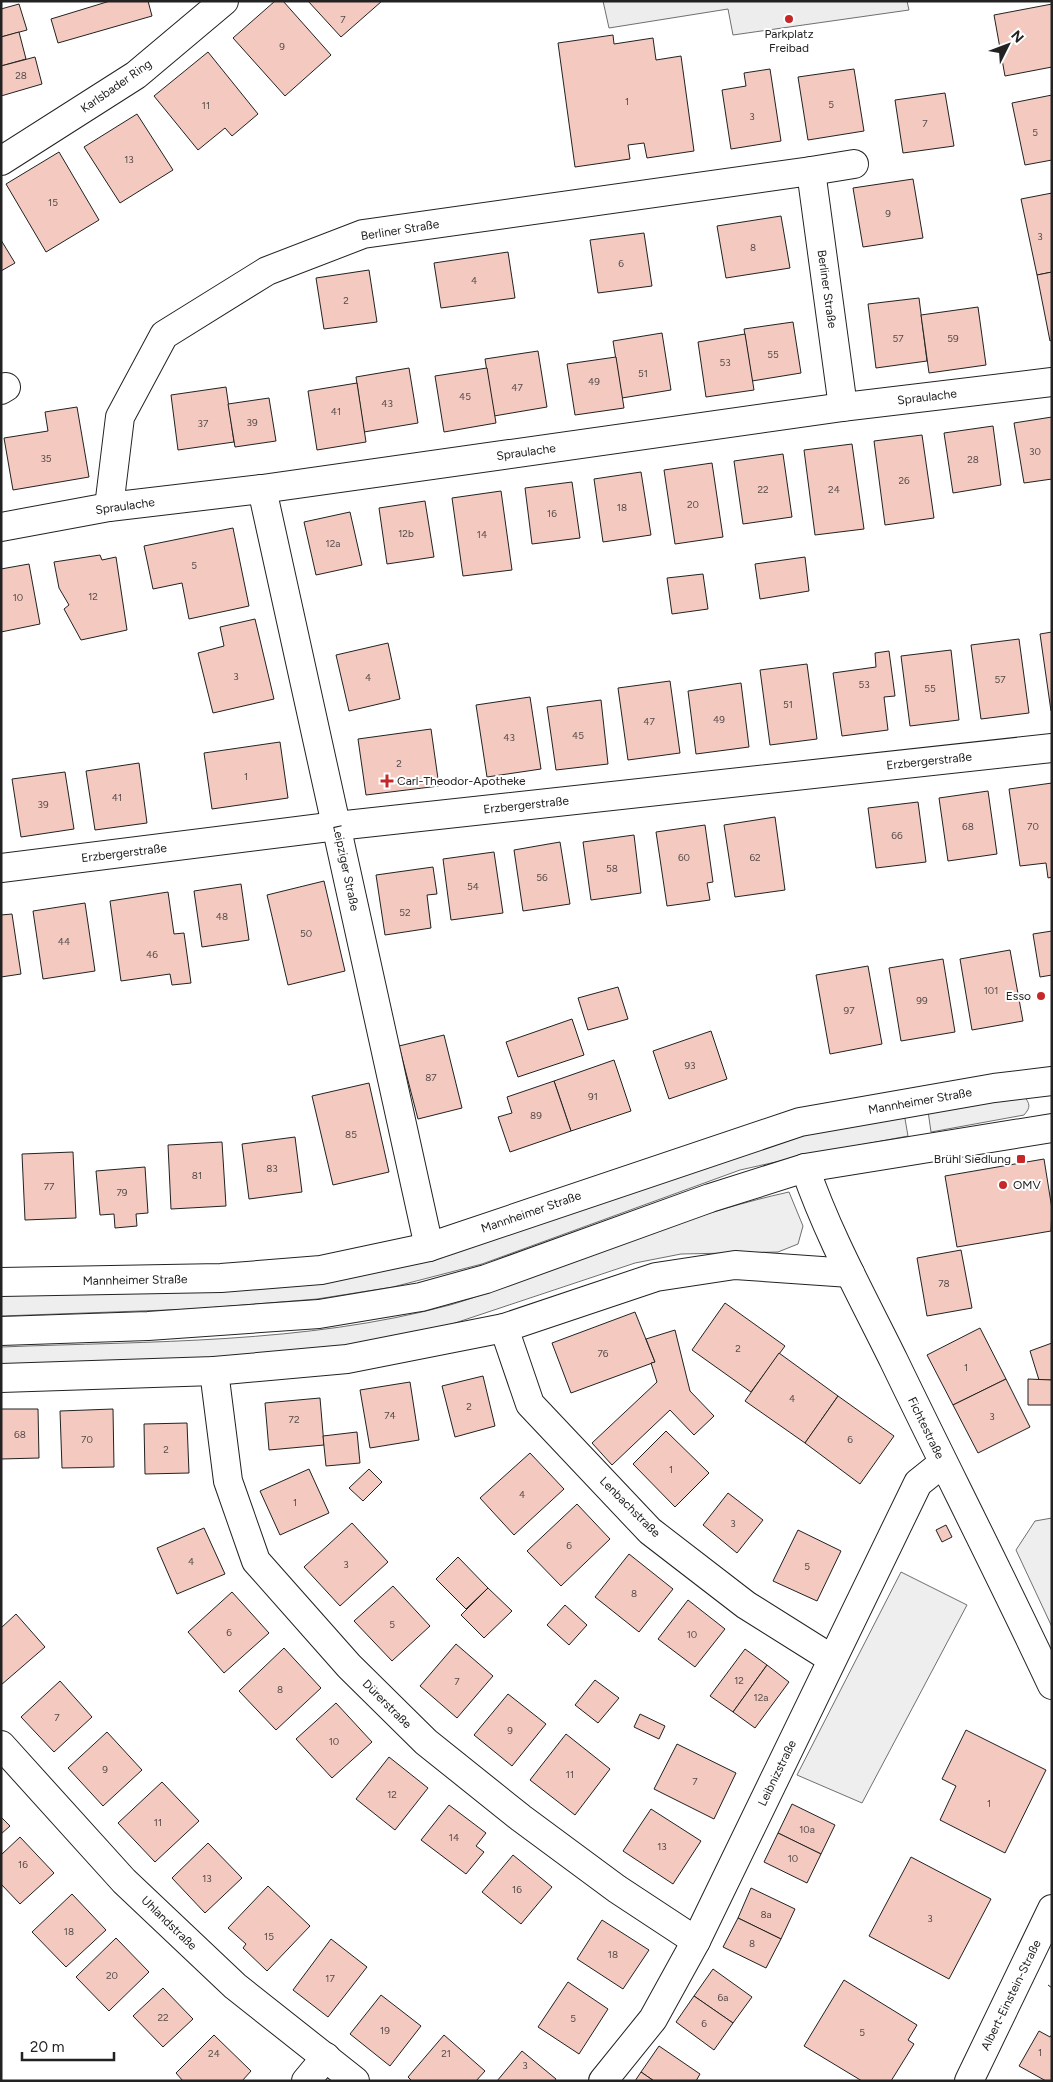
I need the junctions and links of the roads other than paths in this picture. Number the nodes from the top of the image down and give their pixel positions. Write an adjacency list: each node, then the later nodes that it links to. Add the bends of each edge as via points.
1 (224, 1): 2 (street, Karlsbader Ring, via 136,75)
2 (1, 161)
3 (854, 164): 4 (street, Berliner Straße)
4 (811, 171): 6 (street, Berliner Straße); 8 (street, Berliner Straße, via 363,234 266,271 164,335 120,417)
5 (1052, 382): 6 (street, Spraulache)
6 (843, 407): 7 (street, Spraulache)
7 (262, 489): 8 (street, Spraulache); 11 (street, Leipziger Straße)
8 (109, 508): 9 (street, Spraulache)
9 (1, 527)
10 (1052, 748): 11 (street, Erzbergerstraße)
11 (337, 826): 12 (street, Erzbergerstraße); 16 (street, Leipziger Straße)
12 (1, 868)
13 (1052, 1081): 16 (street, Mannheimer Straße, via 800,1122)
14 (1052, 1128): 15 (street)
15 (805, 1168): 17 (street, Fichtestraße); 20 (street, via 710,1198 486,1279 421,1297 319,1314 148,1326)
16 (429, 1247): 18 (street, Mannheimer Straße, via 321,1270 221,1278)
17 (850, 1273): 19 (street, via 735,1265 656,1277); 23 (street, Fichtestraße)
18 (1, 1282)
19 (504, 1328): 21 (street, via 347,1359); 24 (street, Lenbachstraße, via 530,1404 650,1531 746,1605)
20 (1, 1331)
21 (214, 1371): 22 (street); 28 (street, Dürerstraße, via 228,1481 256,1561 349,1666 426,1742 553,1842)
22 (1, 1378)
23 (943, 1463): 24 (street, Leibnizstraße, via 918,1483); 25 (street, Fichtestraße)
24 (832, 1660): 28 (street, Leibnizstraße)
25 (1052, 1685)
26 (1, 1745): 29 (street, Uhlandstraße, via 124,1881 235,1986)
27 (1052, 1909): 30 (street, Albert-Einstein-Straße)
28 (696, 1941): 33 (street, Leibnizstraße, via 653,2019)
29 (326, 2057): 31 (street); 32 (street, Uhlandstraße)
30 (972, 2080)
31 (306, 2081)
32 (355, 2081)
33 (604, 2081)

